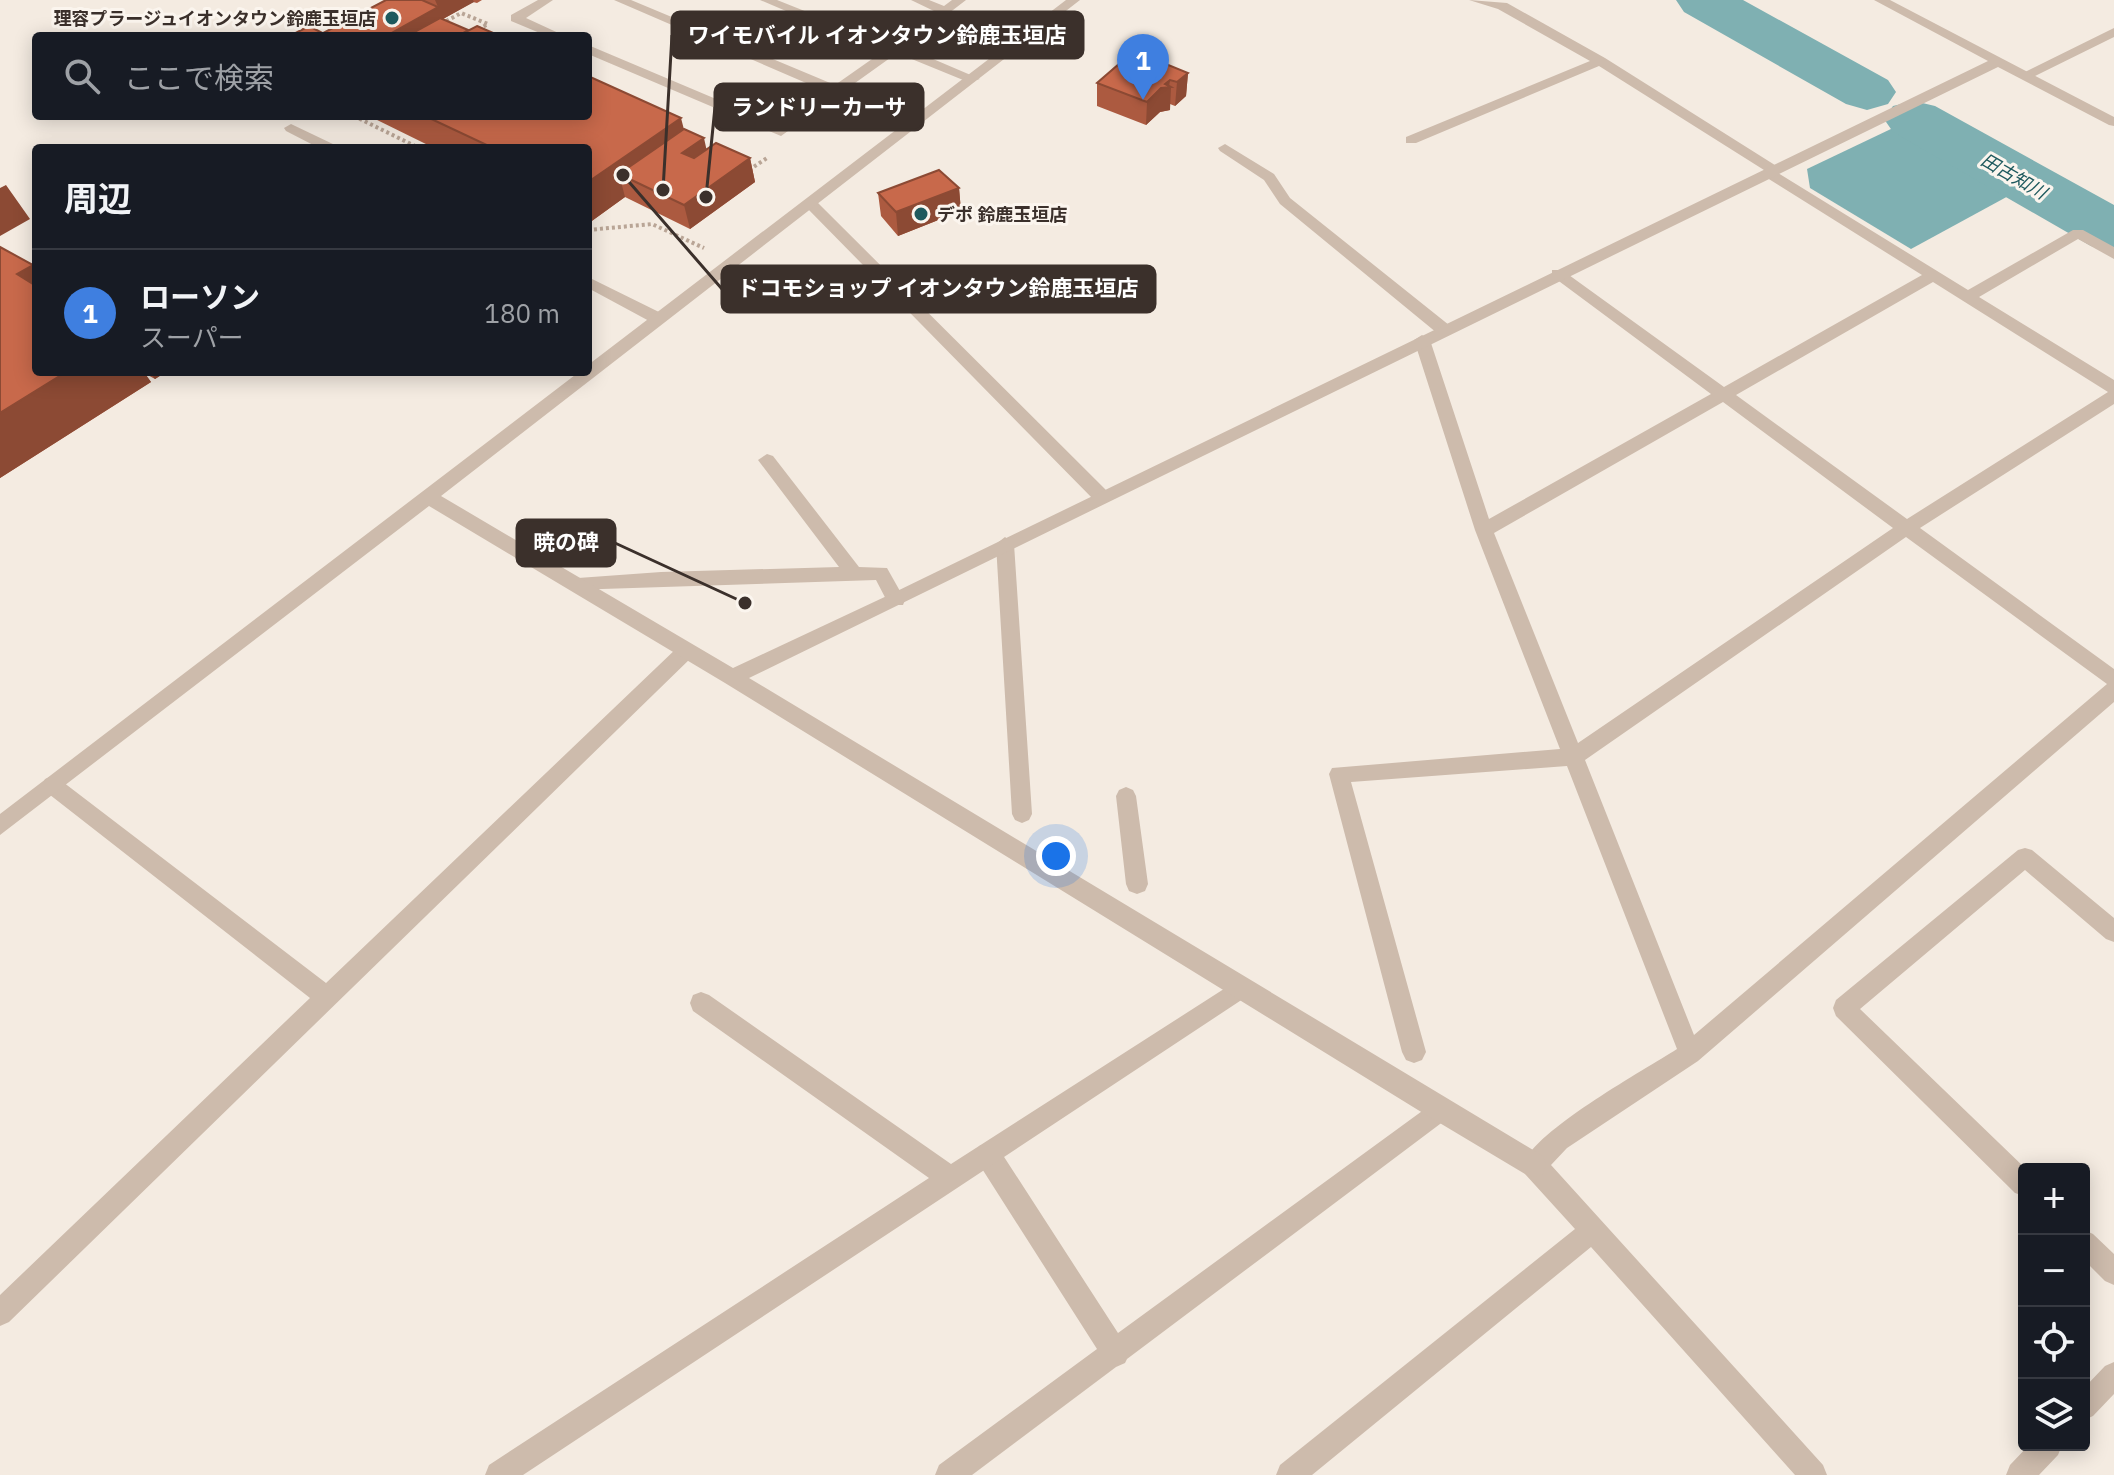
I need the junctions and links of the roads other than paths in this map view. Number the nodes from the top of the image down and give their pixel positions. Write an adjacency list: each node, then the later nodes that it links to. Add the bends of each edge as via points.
1 (547, 0): 10 (street, via 516,18)
2 (620, 0): 18 (street)
3 (766, 0): 12 (street)
4 (917, 0): 9 (street)
5 (960, 0): 9 (street)
6 (1074, 0): 17 (street)
7 (1475, 0): 14 (street, via 1502,6)
8 (1880, 0): 15 (street)
9 (946, 11): 12 (street)
10 (549, 32)
11 (2114, 32): 16 (street)
12 (894, 49): 17 (street); 18 (street)
13 (592, 51): 18 (street, via 781,132)
14 (1600, 61): 21 (street); 24 (street)
15 (1997, 62): 16 (street); 24 (street)
16 (2024, 76): 19 (street)
17 (973, 79): 25 (street)
18 (837, 91)
19 (2114, 122)
20 (291, 128): 22 (street)
21 (1411, 140)
22 (322, 144)
23 (1225, 148): 32 (street, via 1269,177 1285,201)
24 (1771, 172): 27 (street); 28 (street)
25 (811, 204): 31 (street); 41 (street)
26 (2114, 254): 30 (street, via 2078,233)
27 (1557, 273): 32 (street); 37 (street)
28 (1933, 276): 30 (street); 37 (street)
29 (592, 284): 31 (street)
30 (1968, 297): 36 (street)
31 (657, 318): 34 (street)
32 (1443, 329): 33 (street)
33 (1422, 340): 41 (street); 43 (street)
34 (592, 368)
35 (582, 376): 40 (street)
36 (2114, 388)
37 (1724, 395): 42 (street); 43 (street)
38 (2114, 396): 42 (street)
39 (767, 460): 45 (street)
40 (427, 496): 46 (street); 53 (street)
41 (1101, 496): 44 (street)
42 (1906, 528): 50 (street); 52 (street)
43 (1484, 530): 52 (street)
44 (1005, 544): 47 (street); 55 (street)
45 (854, 573): 46 (street); 47 (street, via 881,573)
46 (578, 585): 48 (street)
47 (896, 600): 49 (street)
48 (686, 651): 49 (street); 60 (street)
49 (732, 677): 59 (street)
50 (2114, 679)
51 (2114, 690): 63 (street)
52 (1573, 757): 62 (street, via 1339,774); 63 (street)
53 (52, 785): 56 (street); 60 (street)
54 (1126, 796): 57 (street)
55 (1022, 814)
56 (0, 826)
57 (1137, 884)
58 (2114, 932): 67 (street, via 2025,857 1844,1008)
59 (1241, 988): 64 (street); 65 (street)
60 (326, 997): 72 (street)
61 (701, 1003): 68 (street)
62 (1414, 1052)
63 (1690, 1053): 66 (street, via 1559,1140)
64 (1440, 1110): 66 (street); 73 (street)
65 (988, 1155): 68 (street); 73 (street)
66 (1534, 1165): 69 (street)
67 (2018, 1178)
68 (951, 1179): 77 (street)
69 (1594, 1229): 79 (street); 80 (street)
70 (2090, 1249): 71 (street)
71 (2114, 1272)
72 (0, 1313)
73 (1116, 1354): 78 (street)
74 (2114, 1375): 75 (street)
75 (2090, 1401)
76 (2042, 1451): 81 (street)
77 (499, 1475)
78 (949, 1475)
79 (1290, 1475)
80 (1813, 1475)
81 (2020, 1475)

